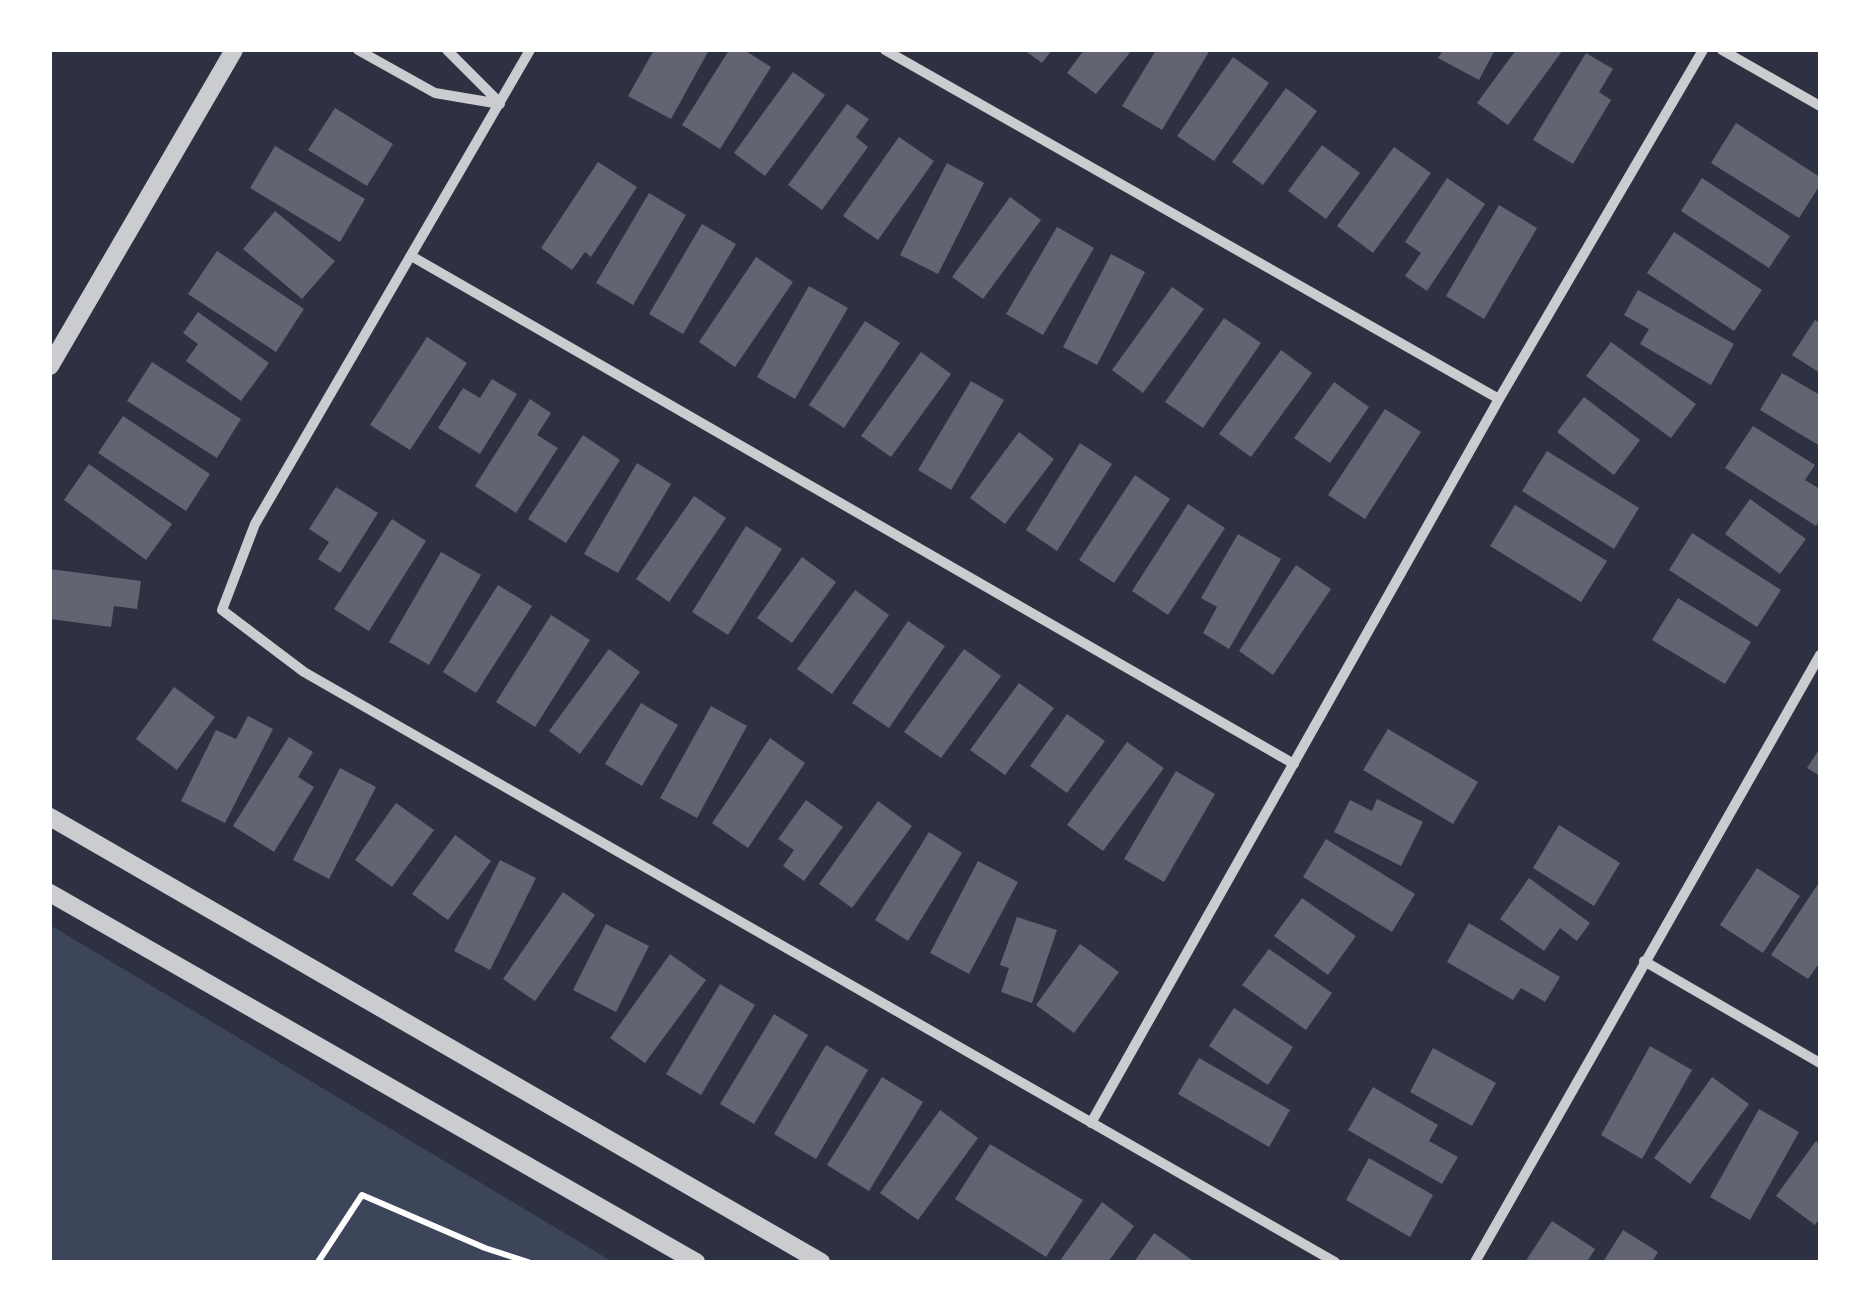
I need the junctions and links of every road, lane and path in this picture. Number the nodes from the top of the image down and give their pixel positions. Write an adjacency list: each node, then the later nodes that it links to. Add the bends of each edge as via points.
1 (234, 50): 11 (street)
2 (358, 50): 8 (street, via 435,93)
3 (447, 50): 8 (street)
4 (530, 50): 8 (street)
5 (885, 50): 12 (street)
6 (1702, 50): 12 (street)
7 (1722, 50): 9 (street)
8 (500, 104): 10 (street)
9 (1820, 106)
10 (412, 258): 14 (street); 19 (street, via 255,524 222,610 304,672)
11 (50, 366)
12 (1499, 399): 14 (street)
13 (1820, 654): 17 (street)
14 (1294, 764): 19 (street)
15 (50, 817): 23 (street)
16 (50, 894): 22 (street)
17 (1644, 961): 18 (street); 25 (street)
18 (1820, 1063)
19 (1091, 1123): 24 (street)
20 (318, 1262): 21 (path, via 362,1195)
21 (528, 1262)
22 (696, 1262)
23 (821, 1262)
24 (1335, 1262)
25 (1475, 1262)

